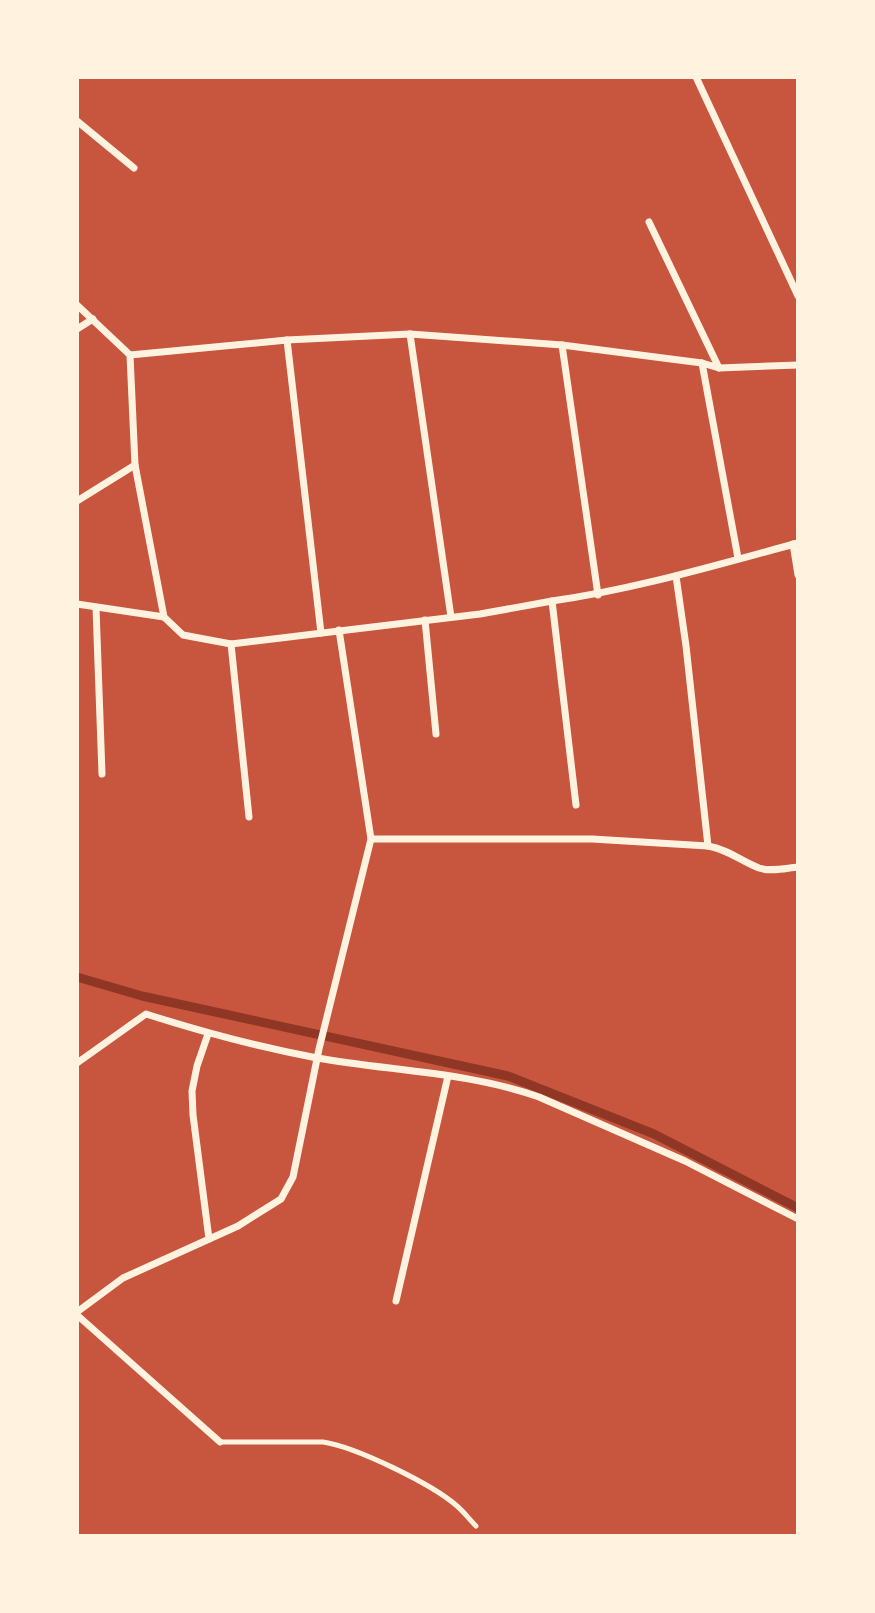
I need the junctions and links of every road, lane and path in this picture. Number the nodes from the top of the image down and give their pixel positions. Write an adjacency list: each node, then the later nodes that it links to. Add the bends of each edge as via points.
1 (696, 77): 5 (street)
2 (77, 121): 3 (street)
3 (134, 168)
4 (649, 222): 15 (street)
5 (798, 296)
6 (77, 305): 7 (street)
7 (93, 318): 8 (street); 12 (street)
8 (77, 329)
9 (410, 334): 10 (street); 11 (street); 27 (street)
10 (287, 340): 12 (street); 30 (street)
11 (562, 345): 13 (street); 22 (street)
12 (130, 355): 16 (street)
13 (702, 363): 15 (street); 19 (street)
14 (798, 365): 15 (street)
15 (719, 368)
16 (135, 465): 17 (street); 26 (street)
17 (77, 501)
18 (795, 543): 19 (street); 21 (street)
19 (738, 558): 20 (street)
20 (676, 576): 22 (street); 37 (street)
21 (798, 576)
22 (598, 595): 23 (street)
23 (552, 601): 27 (street); 34 (street)
24 (77, 604): 25 (street)
25 (96, 608): 26 (street); 33 (street)
26 (164, 617): 31 (street, via 183,635)
27 (451, 617): 28 (street)
28 (425, 620): 29 (street); 32 (street)
29 (339, 631): 30 (street); 36 (street)
30 (321, 633): 31 (street)
31 (231, 644): 35 (street)
32 (436, 734)
33 (102, 774)
34 (576, 805)
35 (249, 817)
36 (371, 839): 37 (street, via 592,839); 40 (street)
37 (708, 846): 38 (street, via 769,870)
38 (798, 867)
39 (208, 1034): 40 (street); 41 (street, via 146,1014); 44 (street, via 192,1103)
40 (317, 1058): 42 (street); 44 (street, via 293,1177 281,1199)
41 (77, 1063)
42 (448, 1076): 43 (street, via 539,1097 685,1161); 45 (street)
43 (798, 1219)
44 (209, 1239): 46 (street, via 123,1278)
45 (396, 1301)
46 (77, 1313): 47 (street)
47 (220, 1442): 48 (lane, via 339,1444 436,1491)
48 (476, 1526)

